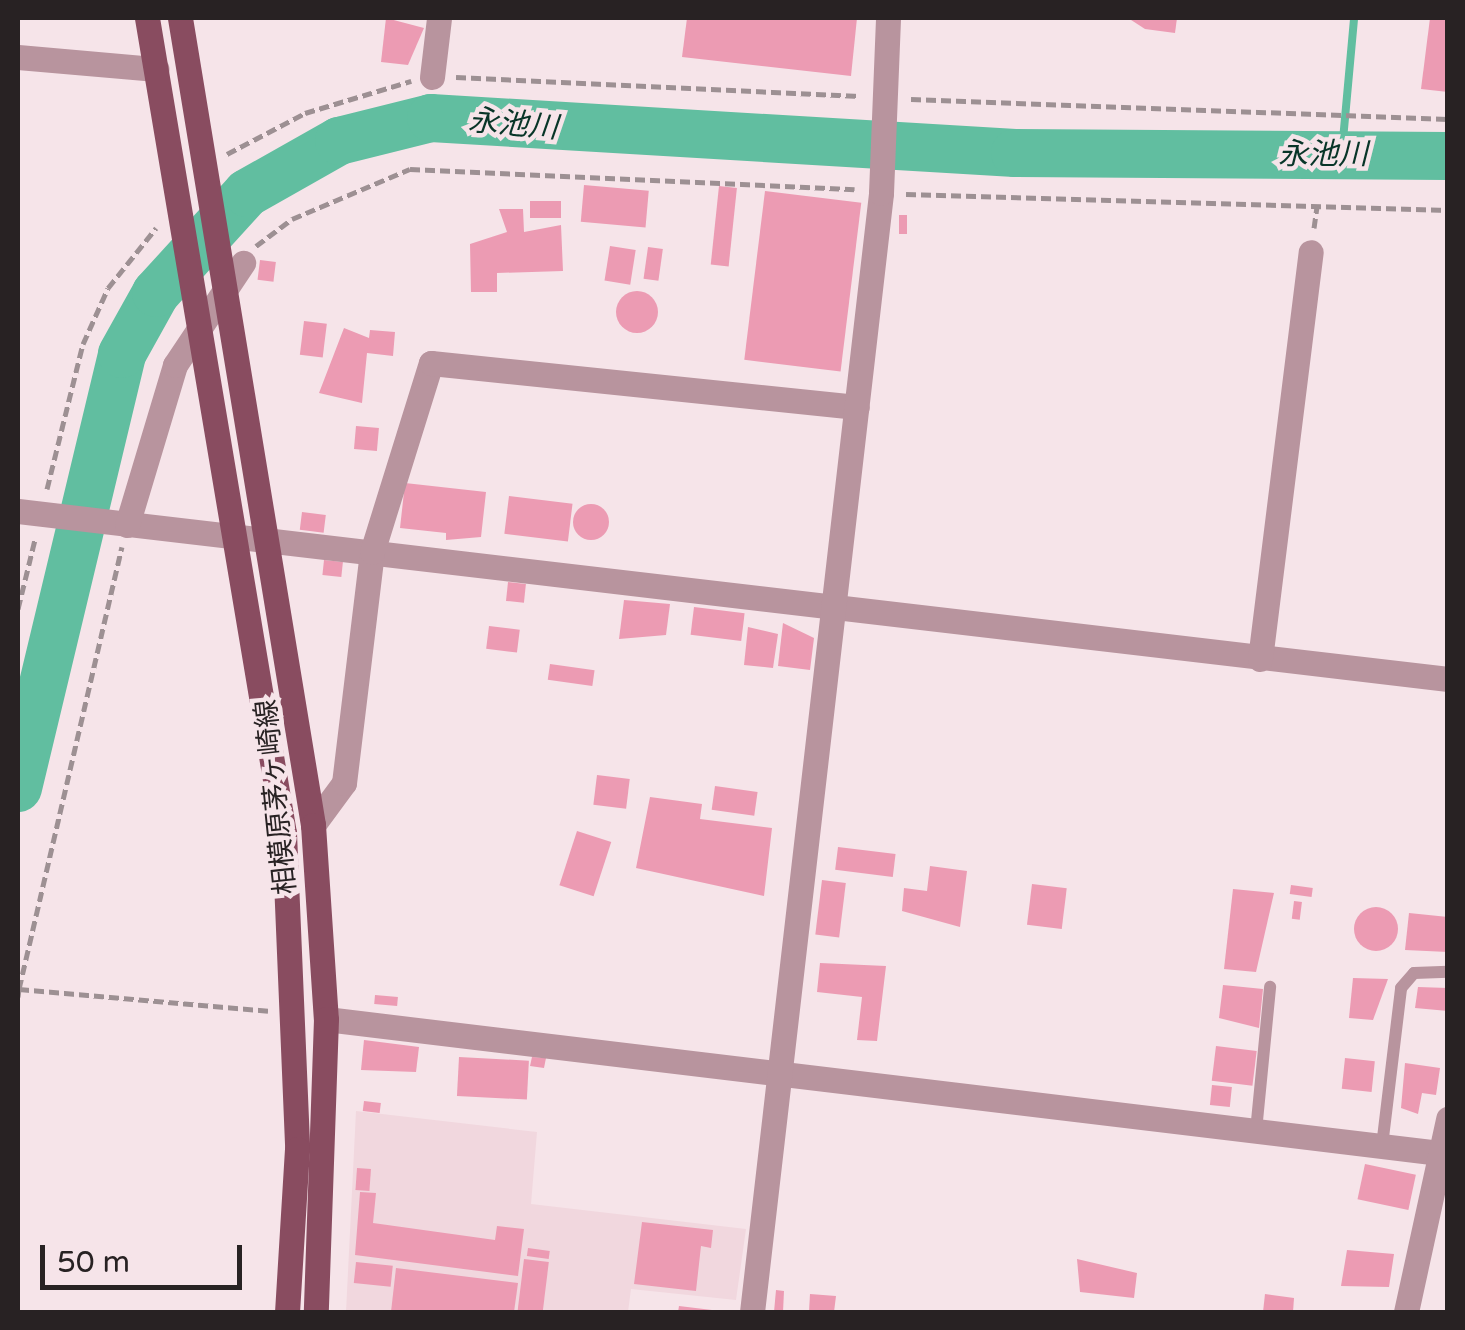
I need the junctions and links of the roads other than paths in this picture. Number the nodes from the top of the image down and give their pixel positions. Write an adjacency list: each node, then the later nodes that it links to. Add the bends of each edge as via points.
1 (147, 18): 6 (main road)
2 (180, 18): 9 (main road, 相模原茅ヶ崎線, via 205,187)
3 (439, 18): 7 (street)
4 (888, 18): 11 (street, via 881,185)
5 (18, 58): 6 (street)
6 (156, 70): 10 (main road, 相模原茅ヶ崎線)
7 (432, 78)
8 (1311, 252): 18 (street)
9 (230, 277): 10 (street); 15 (main road, 相模原茅ヶ崎線)
10 (199, 320): 13 (street, via 166,387); 14 (main road, 相模原茅ヶ崎線)
11 (857, 407): 16 (street, via 431,363); 17 (street)
12 (37, 514): 13 (street)
13 (124, 524): 14 (street)
14 (238, 539): 15 (street); 29 (main road, 相模原茅ヶ崎線, via 285,851 297,1149)
15 (266, 542): 16 (street); 20 (main road, 相模原茅ヶ崎線)
16 (372, 552): 17 (street); 20 (street, via 344,783)
17 (834, 606): 18 (street); 24 (street)
18 (1260, 660): 19 (street)
19 (1448, 679)
20 (312, 825): 23 (main road, 相模原茅ヶ崎線)
21 (1448, 972): 27 (lane, via 1414,973 1402,988)
22 (1270, 986): 26 (lane)
23 (326, 1020): 24 (street); 30 (main road, 相模原茅ヶ崎線)
24 (780, 1074): 26 (street); 31 (street)
25 (1448, 1119): 28 (street)
26 (1256, 1131): 27 (street)
27 (1382, 1146): 28 (street)
28 (1444, 1153): 32 (street)
29 (287, 1312)
30 (316, 1312)
31 (752, 1312)
32 (1406, 1312)

